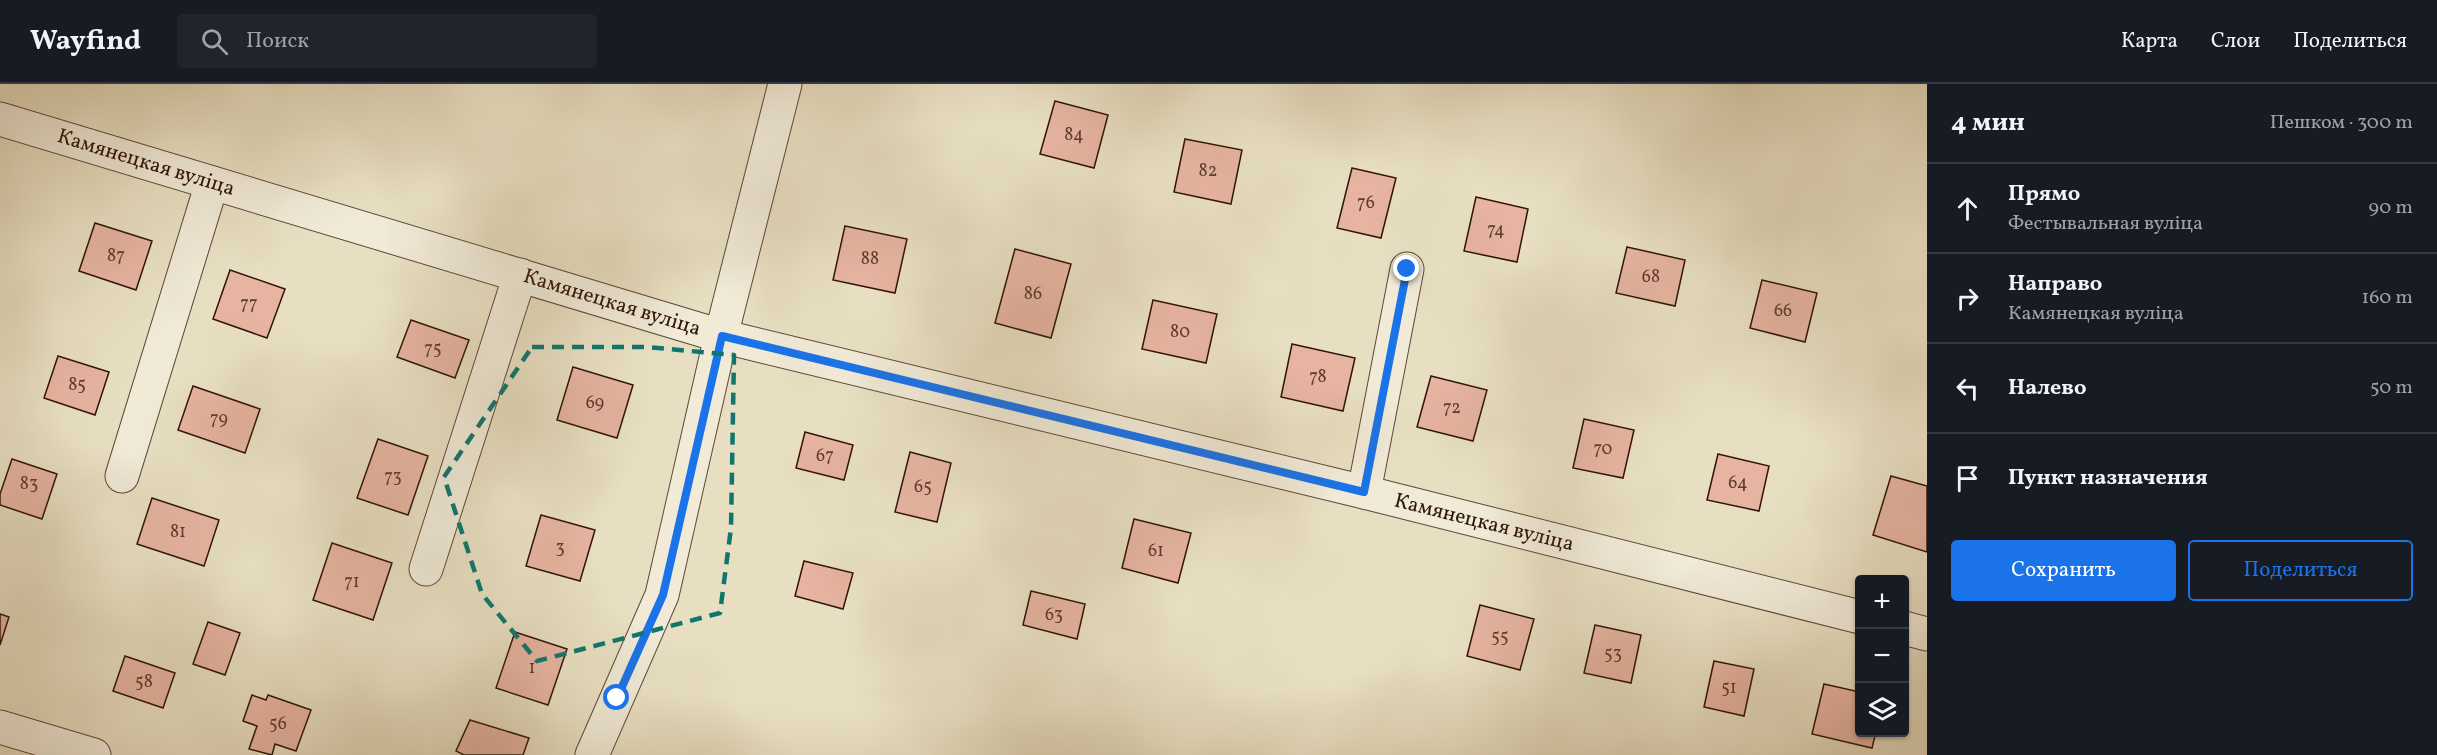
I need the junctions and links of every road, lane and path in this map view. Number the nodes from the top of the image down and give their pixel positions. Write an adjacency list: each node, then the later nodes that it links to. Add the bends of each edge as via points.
1 (785, 84): 6 (street)
2 (0, 119): 3 (street, Камянецкая вуліца)
3 (212, 183): 5 (street, Камянецкая вуліца); 7 (street)
4 (1407, 269): 8 (street)
5 (520, 275): 6 (street, Камянецкая вуліца); 9 (street)
6 (722, 336): 8 (street, Камянецкая вуліца); 15 (street, via 663,595)
7 (122, 476)
8 (1364, 492): 10 (street, Камянецкая вуліца)
9 (426, 568)
10 (1855, 616)
11 (1909, 629): 12 (street)
12 (1927, 633)
13 (0, 727): 14 (street)
14 (94, 755)
15 (592, 755)

